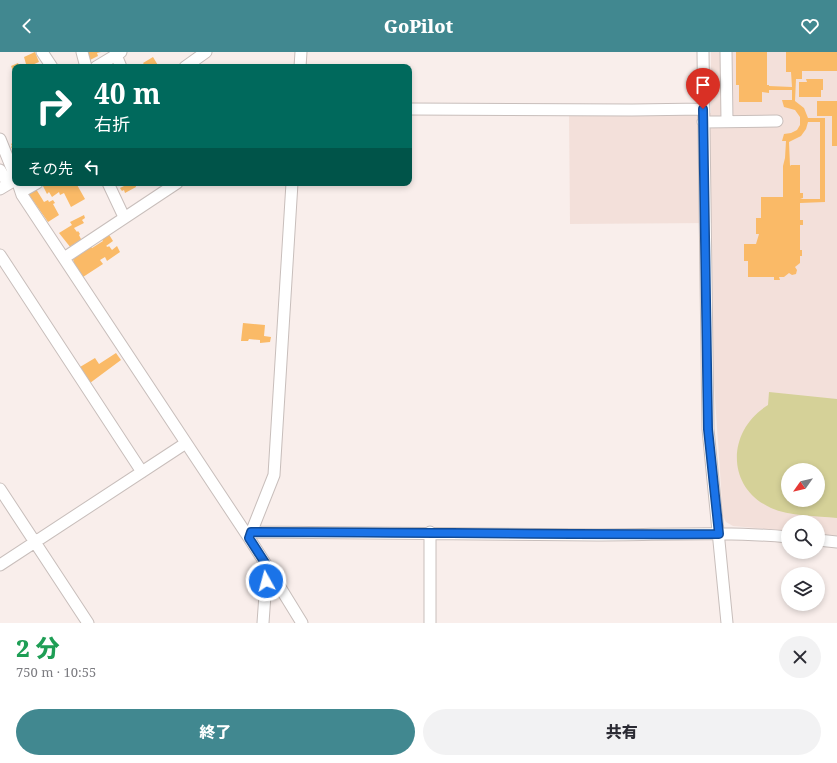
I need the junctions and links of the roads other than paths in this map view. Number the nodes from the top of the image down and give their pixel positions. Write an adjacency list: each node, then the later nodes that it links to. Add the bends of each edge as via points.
1 (42, 52): 8 (street)
2 (82, 52): 9 (street)
3 (206, 52): 12 (street)
4 (301, 52): 13 (street)
5 (703, 52): 15 (street)
6 (726, 52): 16 (street)
7 (118, 53): 10 (street); 11 (street)
8 (50, 64)
9 (85, 64)
10 (101, 64)
11 (120, 64)
12 (189, 64)
13 (300, 64)
14 (412, 109): 15 (street)
15 (703, 109): 18 (street)
16 (727, 121): 17 (street); 18 (street)
17 (777, 121)
18 (704, 122): 34 (street, via 708,429)
19 (0, 139): 21 (street)
20 (0, 170): 22 (street)
21 (12, 176)
22 (12, 178)
23 (18, 186): 29 (street)
24 (109, 186): 27 (street)
25 (172, 186): 27 (street)
26 (292, 186): 35 (street, via 274,475)
27 (124, 217): 29 (street)
28 (0, 255): 31 (street)
29 (64, 258): 30 (street)
30 (186, 443): 31 (street); 35 (street)
31 (142, 472): 39 (street)
32 (0, 489): 39 (street)
33 (430, 532): 34 (street); 35 (street); 45 (street)
34 (719, 534): 36 (street); 46 (street)
35 (250, 535): 41 (street)
36 (781, 537)
37 (825, 541): 38 (street)
38 (837, 542)
39 (35, 543): 40 (street); 42 (street)
40 (0, 566)
41 (267, 566): 43 (street); 44 (street)
42 (88, 623)
43 (263, 623)
44 (302, 623)
45 (430, 623)
46 (727, 623)

